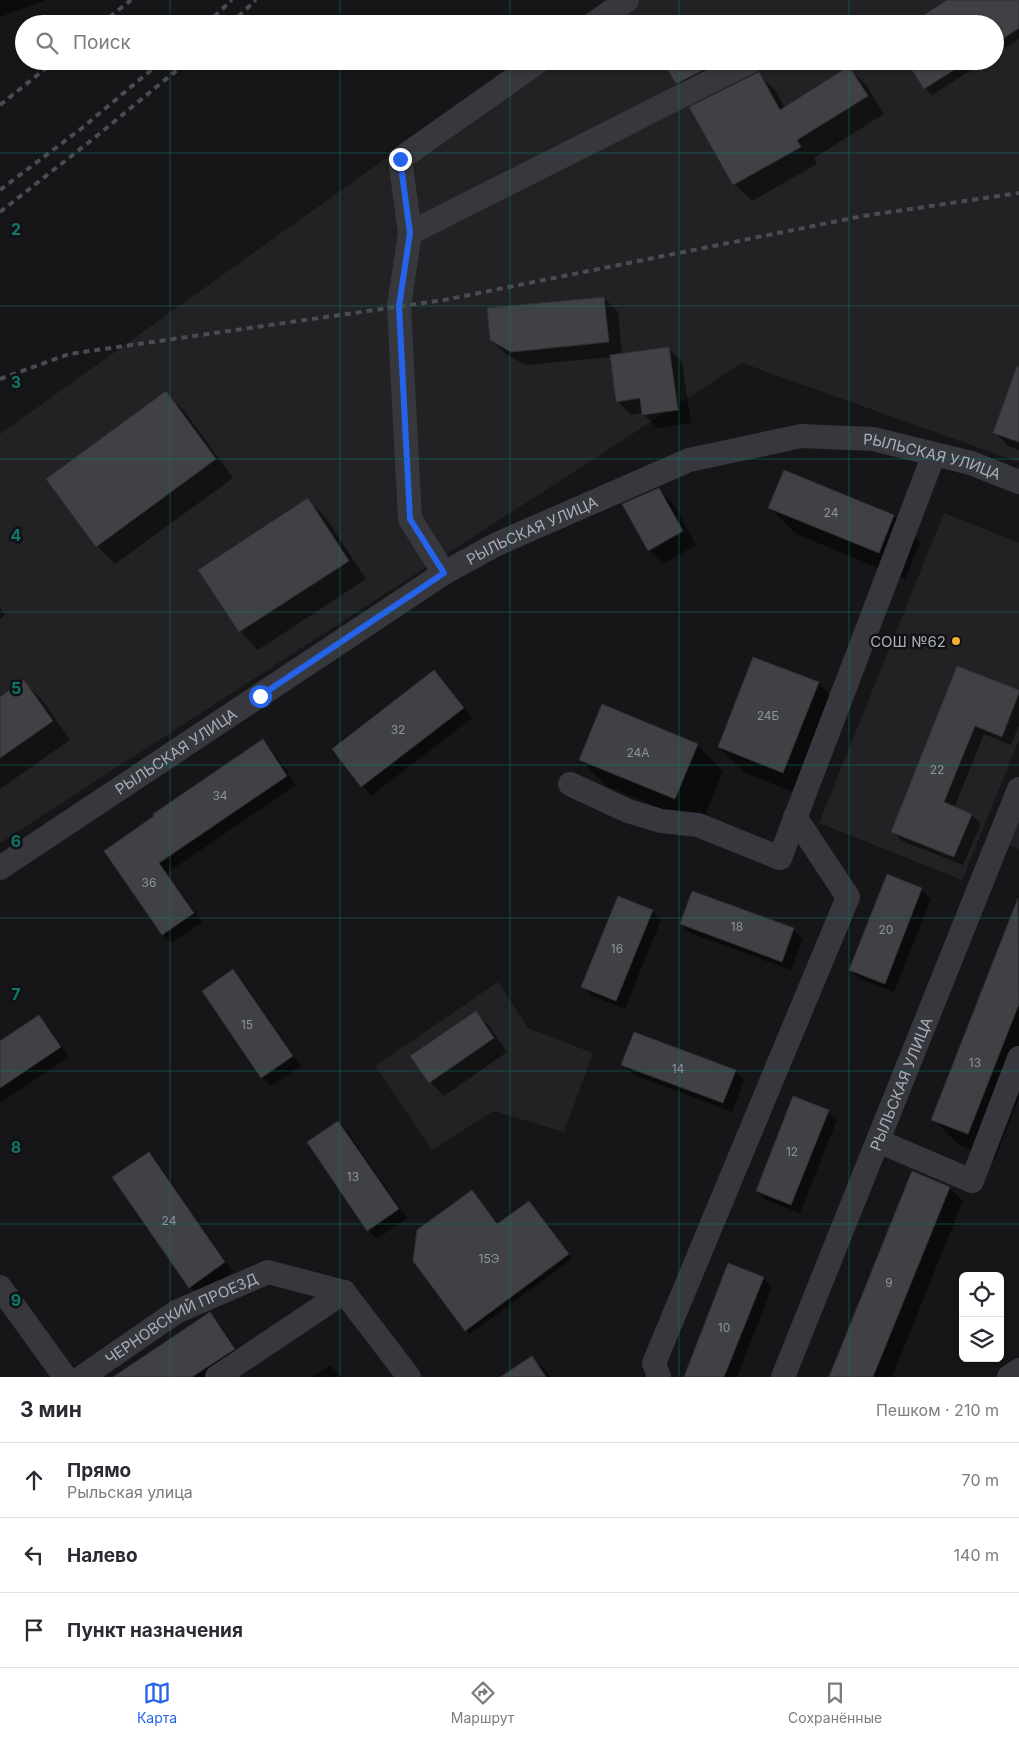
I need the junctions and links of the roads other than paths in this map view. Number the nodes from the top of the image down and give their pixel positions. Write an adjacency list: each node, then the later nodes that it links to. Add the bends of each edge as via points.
1 (627, 0): 2 (street)
2 (606, 15)
3 (527, 70): 5 (street, via 400,159)
4 (734, 70): 5 (street)
5 (410, 233): 8 (street, via 399,306 410,519)
6 (934, 454): 7 (street, РЫЛЬСКАЯ УЛИЦА, via 971,463); 8 (street, РЫЛЬСКАЯ УЛИЦА, via 873,439 801,436 688,460 497,544); 11 (street)
7 (1019, 482)
8 (444, 573): 13 (street, РЫЛЬСКАЯ УЛИЦА)
9 (570, 784): 11 (street, via 628,811 661,821 698,825 780,858)
10 (1019, 789): 12 (street, РЫЛЬСКАЯ УЛИЦА)
11 (795, 817): 23 (street, via 848,897 654,1363)
12 (1009, 841): 15 (street, РЫЛЬСКАЯ УЛИЦА)
13 (0, 868)
14 (1019, 1058): 15 (street, via 972,1181)
15 (878, 1141): 24 (street, РЫЛЬСКАЯ УЛИЦА)
16 (0, 1287): 19 (street)
17 (344, 1292): 20 (street, ЧЕРНОВСКИЙ ПРОЕЗД, via 268,1272 176,1312); 21 (street); 22 (street)
18 (1019, 1370): 25 (street)
19 (65, 1377)
20 (82, 1377)
21 (217, 1377)
22 (409, 1377)
23 (658, 1377)
24 (784, 1377)
25 (1009, 1377)

